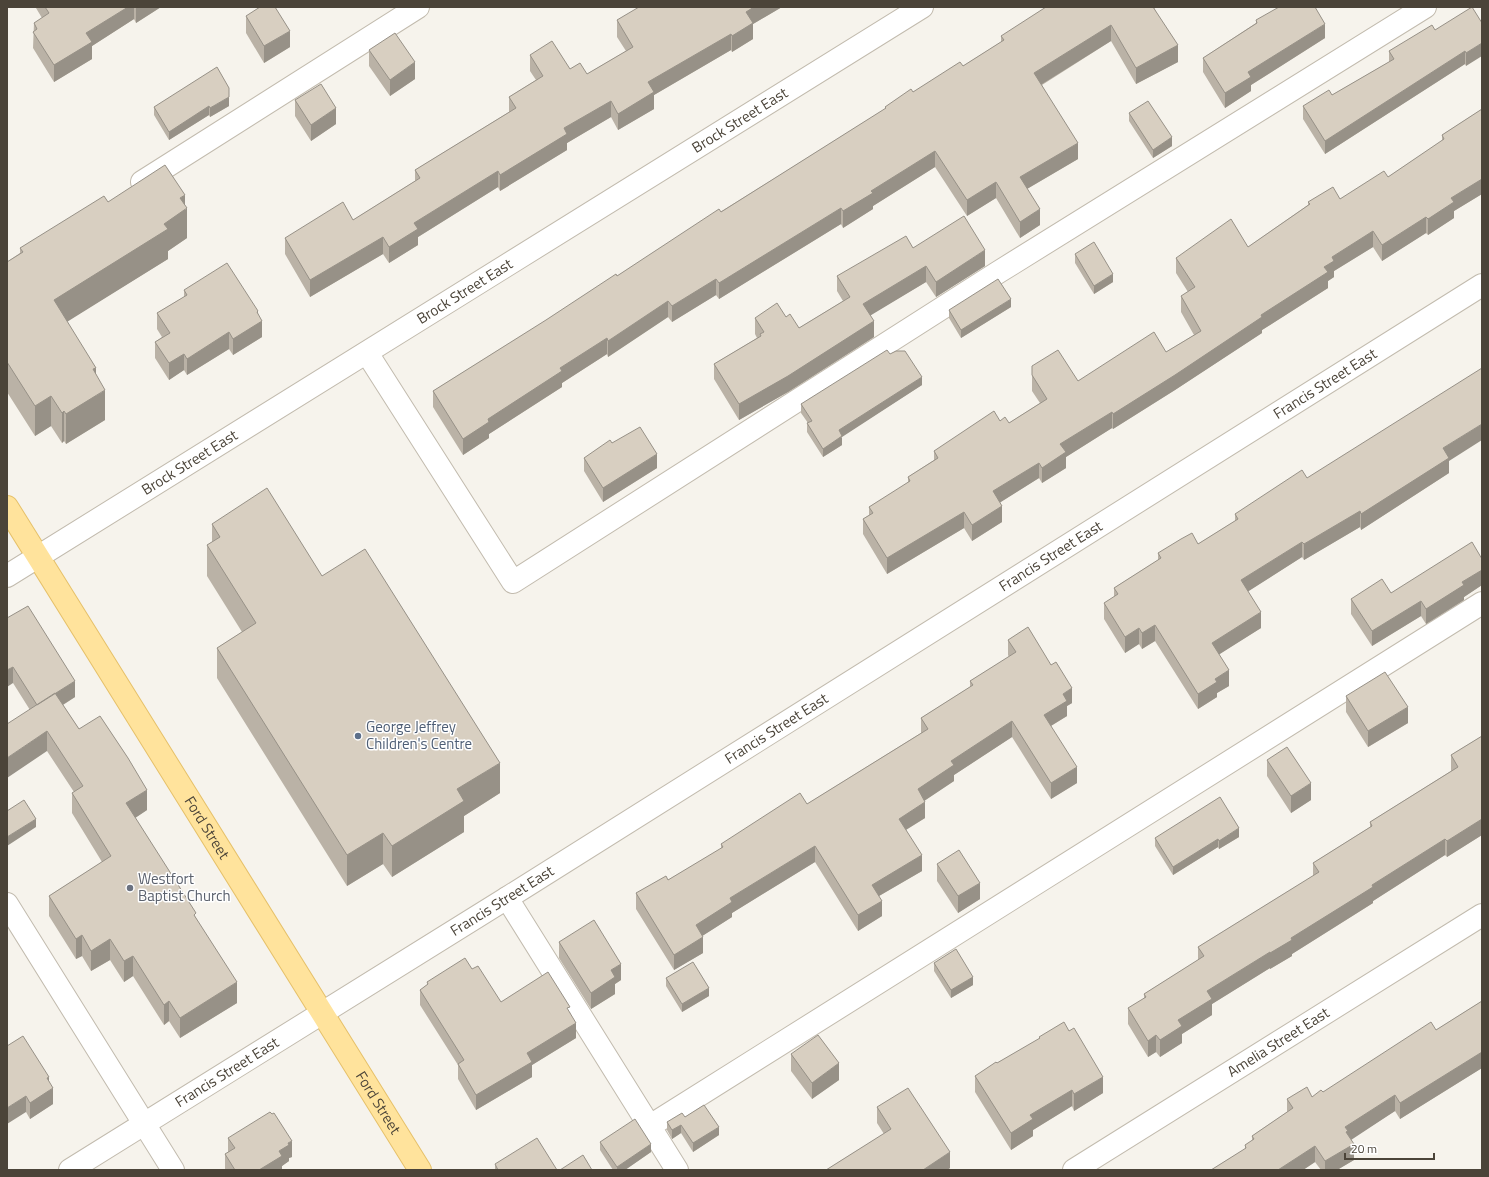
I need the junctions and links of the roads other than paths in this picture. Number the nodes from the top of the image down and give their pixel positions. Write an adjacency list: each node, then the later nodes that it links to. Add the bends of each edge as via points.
1 (418, 7): 4 (street)
2 (922, 7): 6 (street, Brock Street East)
3 (1425, 7): 6 (street, via 990,278 513,582)
4 (128, 190)
5 (1482, 285): 11 (street, Francis Street East)
6 (367, 353): 8 (street, Brock Street East)
7 (7, 506): 8 (main road, Ford Street)
8 (38, 557): 9 (street, Brock Street East); 14 (main road, Ford Street)
9 (7, 576)
10 (1482, 603): 16 (street)
11 (507, 898): 14 (street, Francis Street East); 16 (street)
12 (7, 905): 15 (street)
13 (1482, 915): 21 (street, Amelia Street East)
14 (323, 1013): 15 (street, Francis Street East); 19 (main road, Ford Street)
15 (144, 1124): 17 (street, Francis Street East); 18 (street)
16 (650, 1126): 20 (street)
17 (70, 1170)
18 (174, 1170)
19 (420, 1170)
20 (677, 1170)
21 (1074, 1170)

